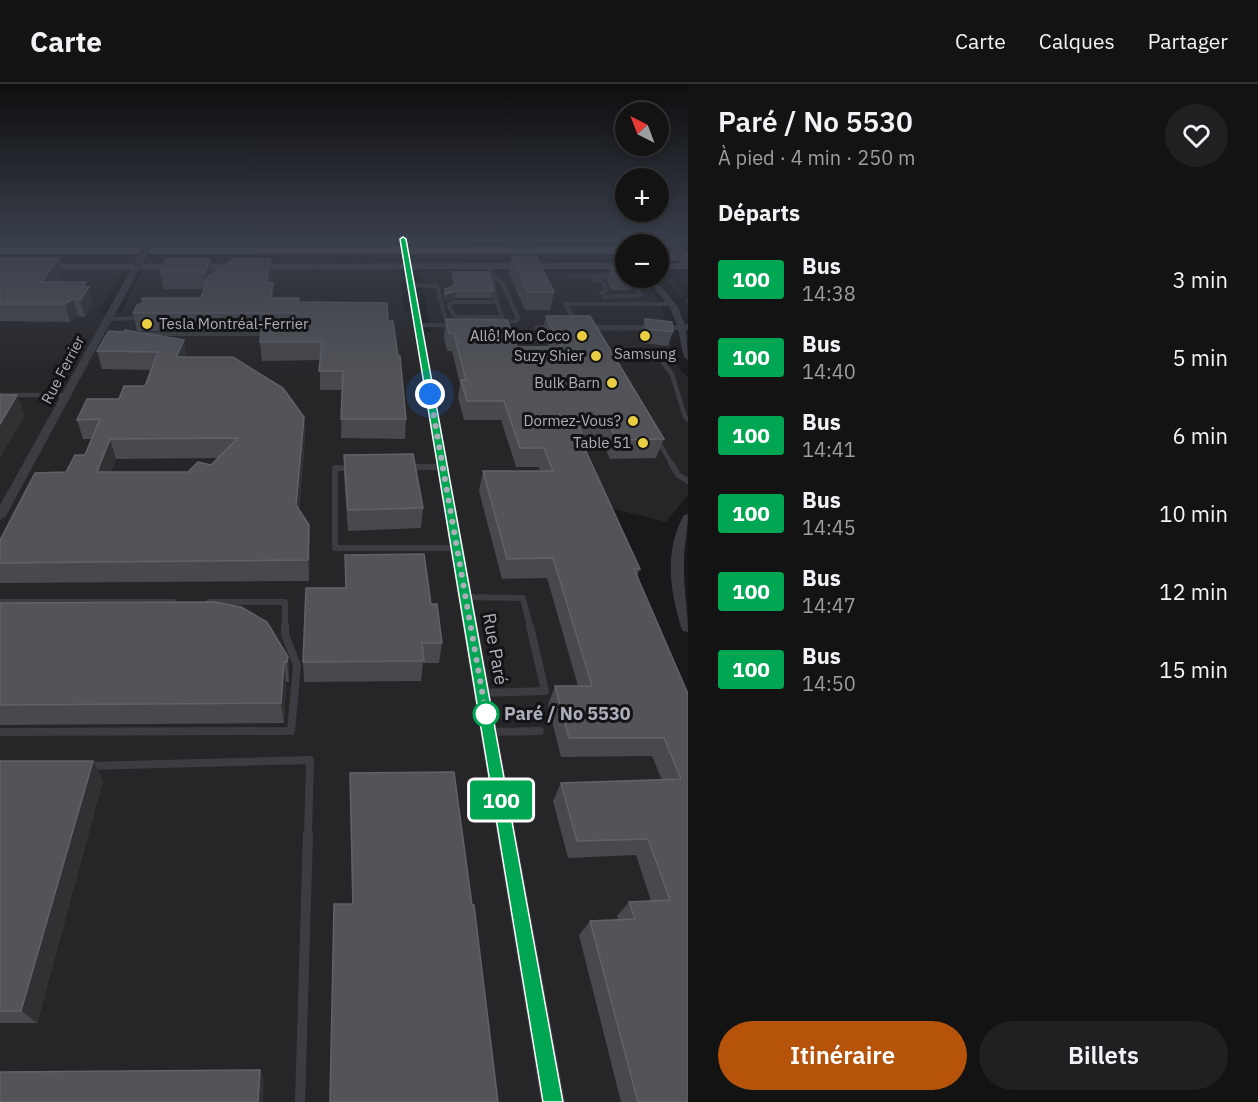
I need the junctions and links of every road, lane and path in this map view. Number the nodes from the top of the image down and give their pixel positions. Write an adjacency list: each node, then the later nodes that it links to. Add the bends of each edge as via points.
1 (126, 287): 15 (street, Rue Ferrier)
2 (412, 287): 17 (street, Rue Paré)
3 (437, 287): 17 (lane, via 450,326)
4 (494, 287): 13 (lane)
5 (504, 287): 16 (lane, via 518,318)
6 (605, 287): 7 (lane, via 607,290 602,295 641,295)
7 (634, 287)
8 (675, 287): 10 (path)
9 (660, 288): 12 (street)
10 (683, 295): 11 (path); 12 (path)
11 (688, 295)
12 (673, 300): 19 (lane, via 565,304); 20 (street)
13 (497, 302): 16 (lane); 16 (lane, via 448,305 449,309 473,317)
14 (143, 318): 15 (lane)
15 (108, 319): 27 (street, Rue Ferrier)
16 (503, 319): 18 (lane, via 505,325)
17 (418, 325): 32 (street, Rue Paré)
18 (495, 326)
19 (578, 327): 20 (street, via 595,331); 21 (street)
20 (684, 327): 25 (street)
21 (537, 328)
22 (135, 334): 23 (lane)
23 (272, 334)
24 (654, 351): 28 (lane, via 672,374)
25 (688, 357)
26 (0, 394): 27 (lane)
27 (66, 394): 35 (street, Rue Ferrier)
28 (686, 409): 29 (lane)
29 (688, 420)
30 (654, 435): 34 (lane, via 678,475)
31 (394, 467): 32 (lane)
32 (443, 467): 37 (street, Rue Paré)
33 (358, 468): 37 (lane, via 335,468 335,549)
34 (688, 481)
35 (0, 516)
36 (688, 518): 42 (street, via 677,556 678,586)
37 (457, 548): 38 (street, Rue Paré)
38 (466, 597): 43 (street, Rue Paré); 43 (lane, via 523,598 545,691)
39 (0, 602): 40 (lane)
40 (178, 602)
41 (202, 602): 45 (lane, via 285,602 285,635 297,665 291,731)
42 (688, 627)
43 (482, 693): 46 (street, Rue Paré)
44 (540, 731): 46 (lane)
45 (0, 732)
46 (489, 732): 49 (street, Rue Paré)
47 (71, 767): 48 (lane, via 310,760)
48 (300, 1102)
49 (553, 1102)

